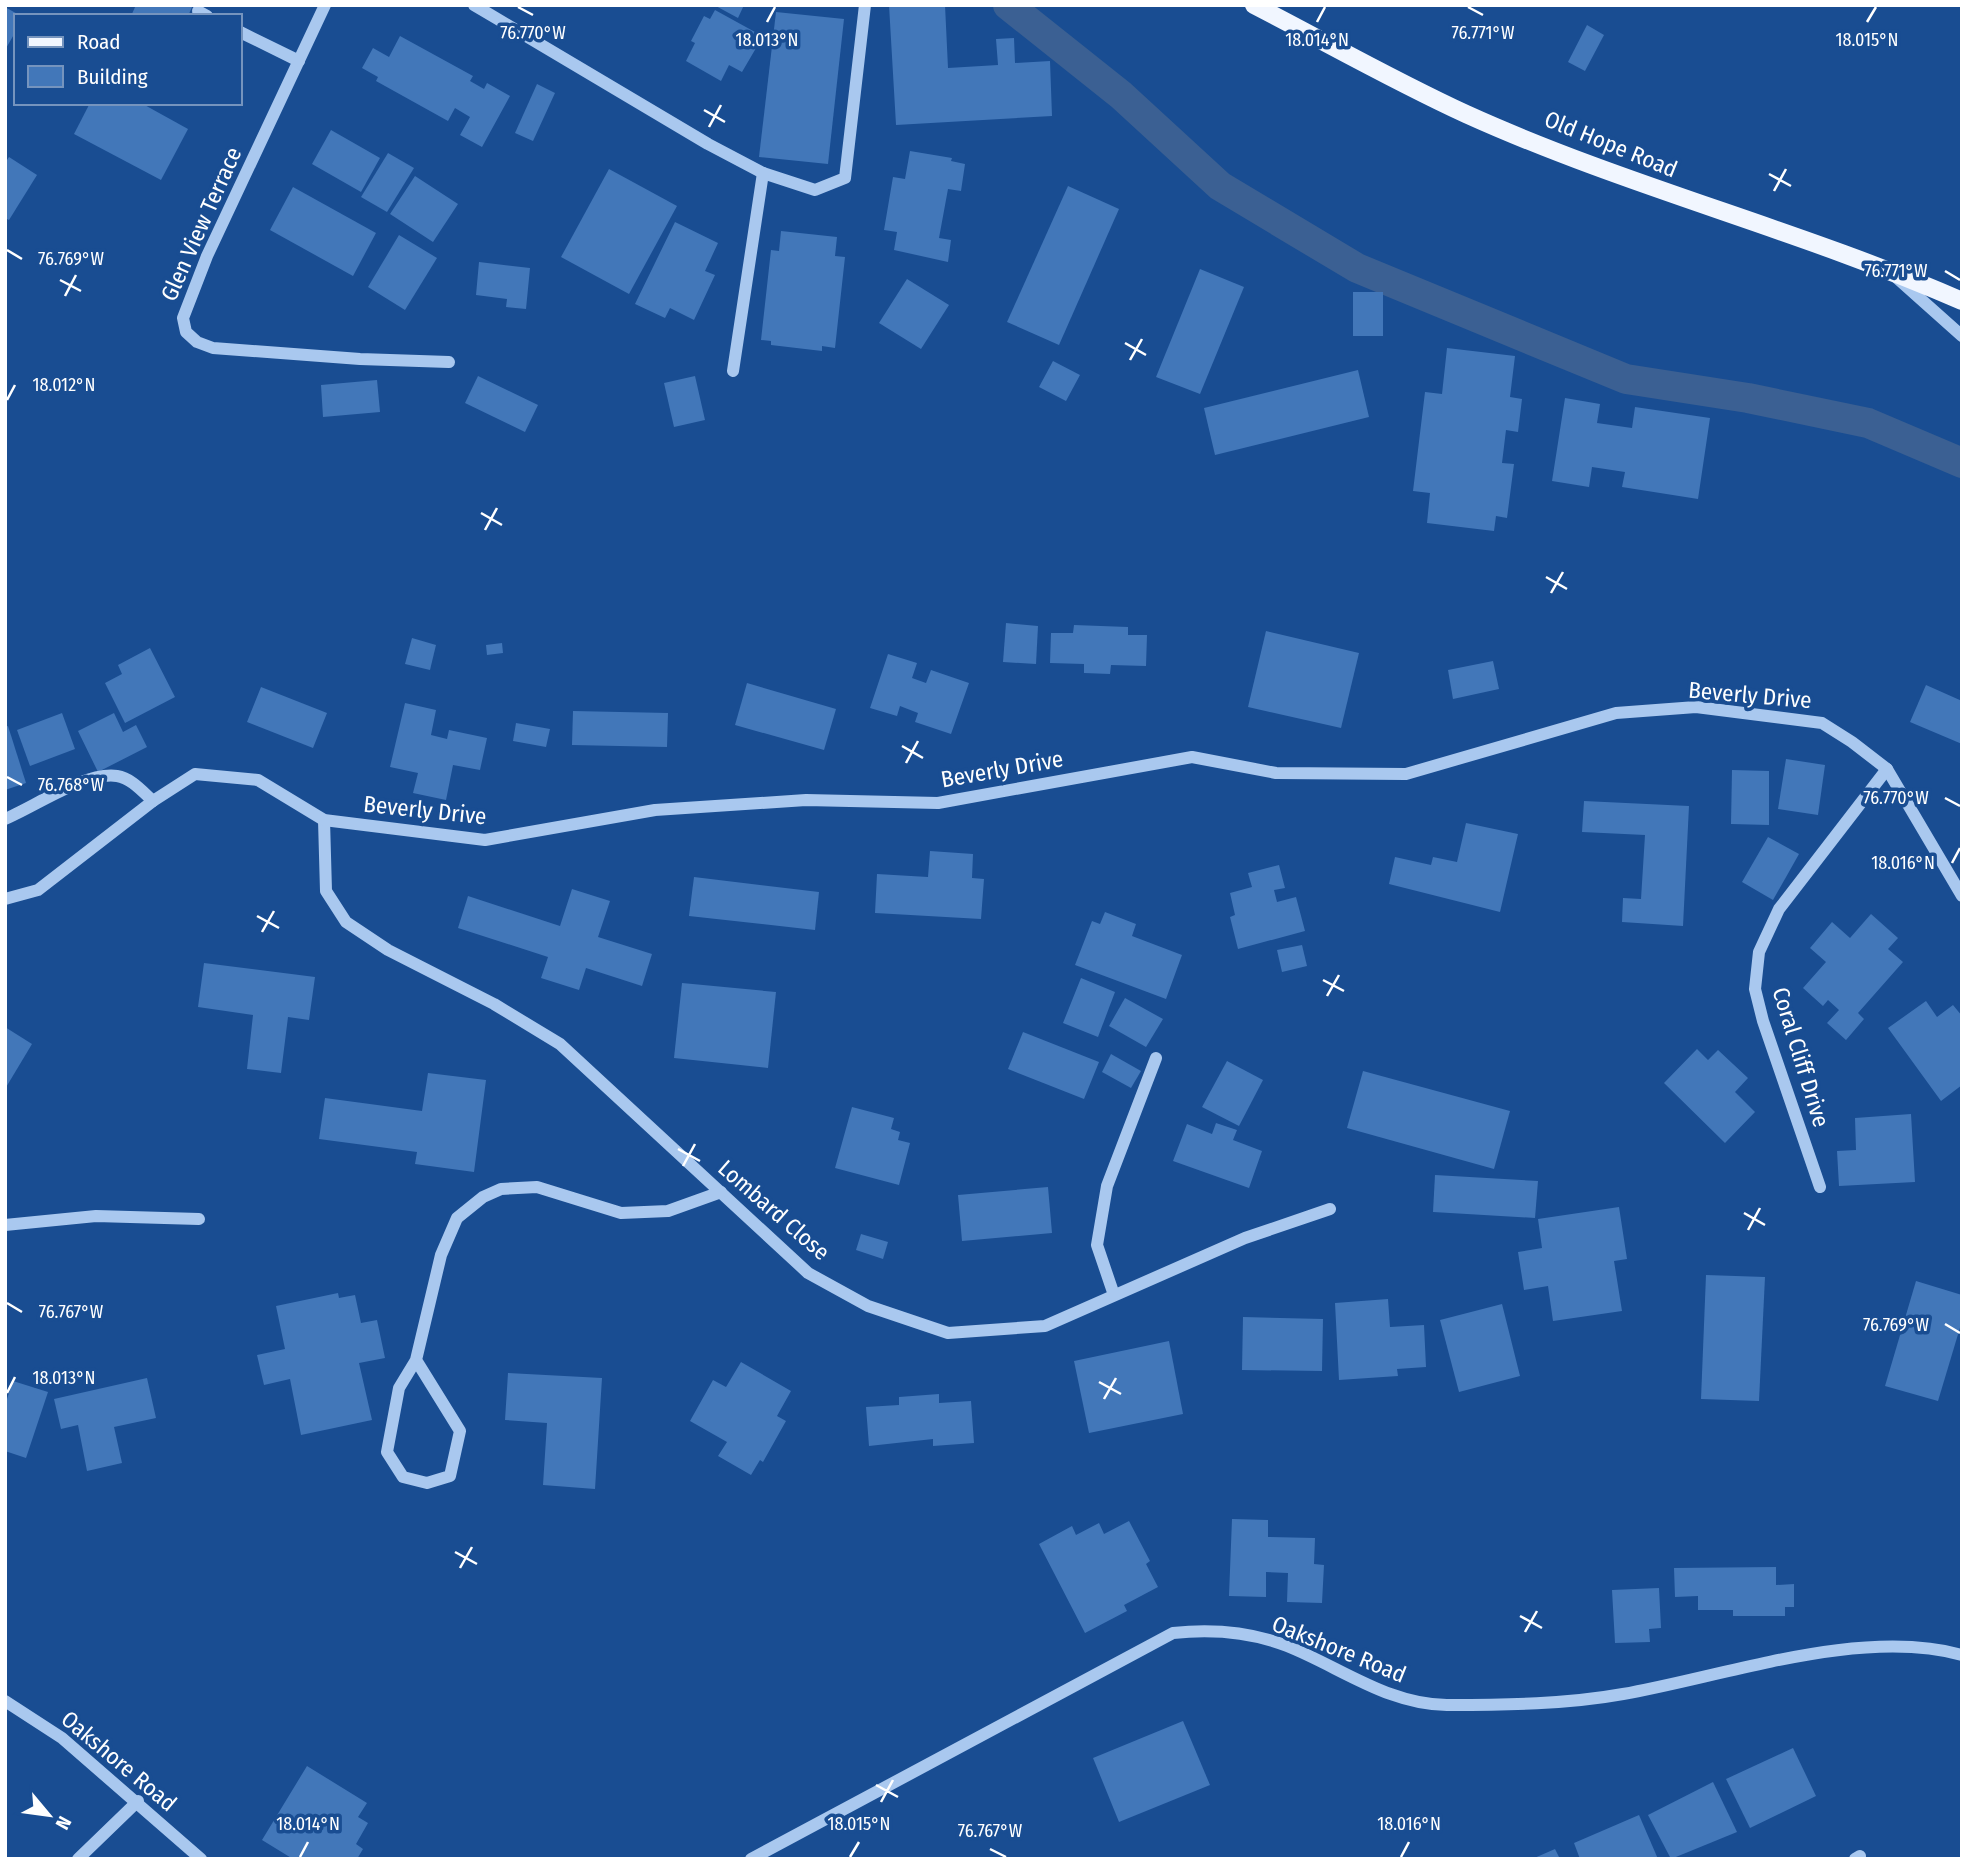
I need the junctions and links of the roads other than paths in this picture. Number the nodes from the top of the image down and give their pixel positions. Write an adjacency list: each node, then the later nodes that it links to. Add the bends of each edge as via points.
1 (325, 5): 6 (street, Glen View Terrace)
2 (474, 5): 7 (street)
3 (865, 5): 7 (street, via 845,178 816,190)
4 (1254, 5): 8 (main road, Old Hope Road, via 1467,114 1683,199)
5 (242, 33): 6 (street)
6 (299, 61): 11 (street, Glen View Terrace, via 207,256 183,318 186,332 212,348)
7 (763, 173): 12 (street)
8 (1884, 267): 9 (main road, Old Hope Road); 10 (street)
9 (1962, 301)
10 (1962, 336)
11 (449, 362)
12 (733, 371)
13 (1887, 769): 16 (street, Beverly Drive, via 1822,723 1696,707 1616,713 1406,774 1276,773 1192,757 938,803 806,800 655,810 485,840); 17 (street, Beverly Drive); 20 (street, Coral Cliff Drive, via 1779,909 1759,952 1755,989 1763,1021)
14 (152, 801): 15 (street, via 116,775 83,781); 16 (street, Beverly Drive, via 195,774 258,780); 18 (street, Beverly Drive, via 38,890)
15 (5, 819)
16 (324, 821): 21 (street, Lombard Close, via 326,891 346,922 388,950 560,1044)
17 (1962, 896)
18 (5, 899)
19 (1156, 1058): 25 (street, via 1105,1198 1097,1245)
20 (1820, 1187)
21 (721, 1192): 25 (street, Lombard Close, via 808,1273 868,1306 948,1334 1045,1325); 26 (street, via 668,1211 621,1213 537,1187 501,1189 484,1197 457,1218 441,1255)
22 (1330, 1209): 25 (street, Lombard Close, via 1245,1238)
23 (199, 1219): 24 (street, via 96,1216)
24 (5, 1225)
25 (1114, 1296)
26 (416, 1360): 26 (street, via 460,1432 450,1476 427,1483 402,1477 387,1452 399,1388)
27 (1962, 1655): 32 (street, Oakshore Road, via 1942,1649 1825,1651 1620,1695 1449,1705 1420,1704 1370,1686 1285,1645 1205,1630 1172,1633)
28 (5, 1701): 29 (street, Oakshore Road, via 62,1738)
29 (138, 1801): 30 (street); 31 (street, Oakshore Road)
30 (78, 1859)
31 (201, 1859)
32 (751, 1859)

